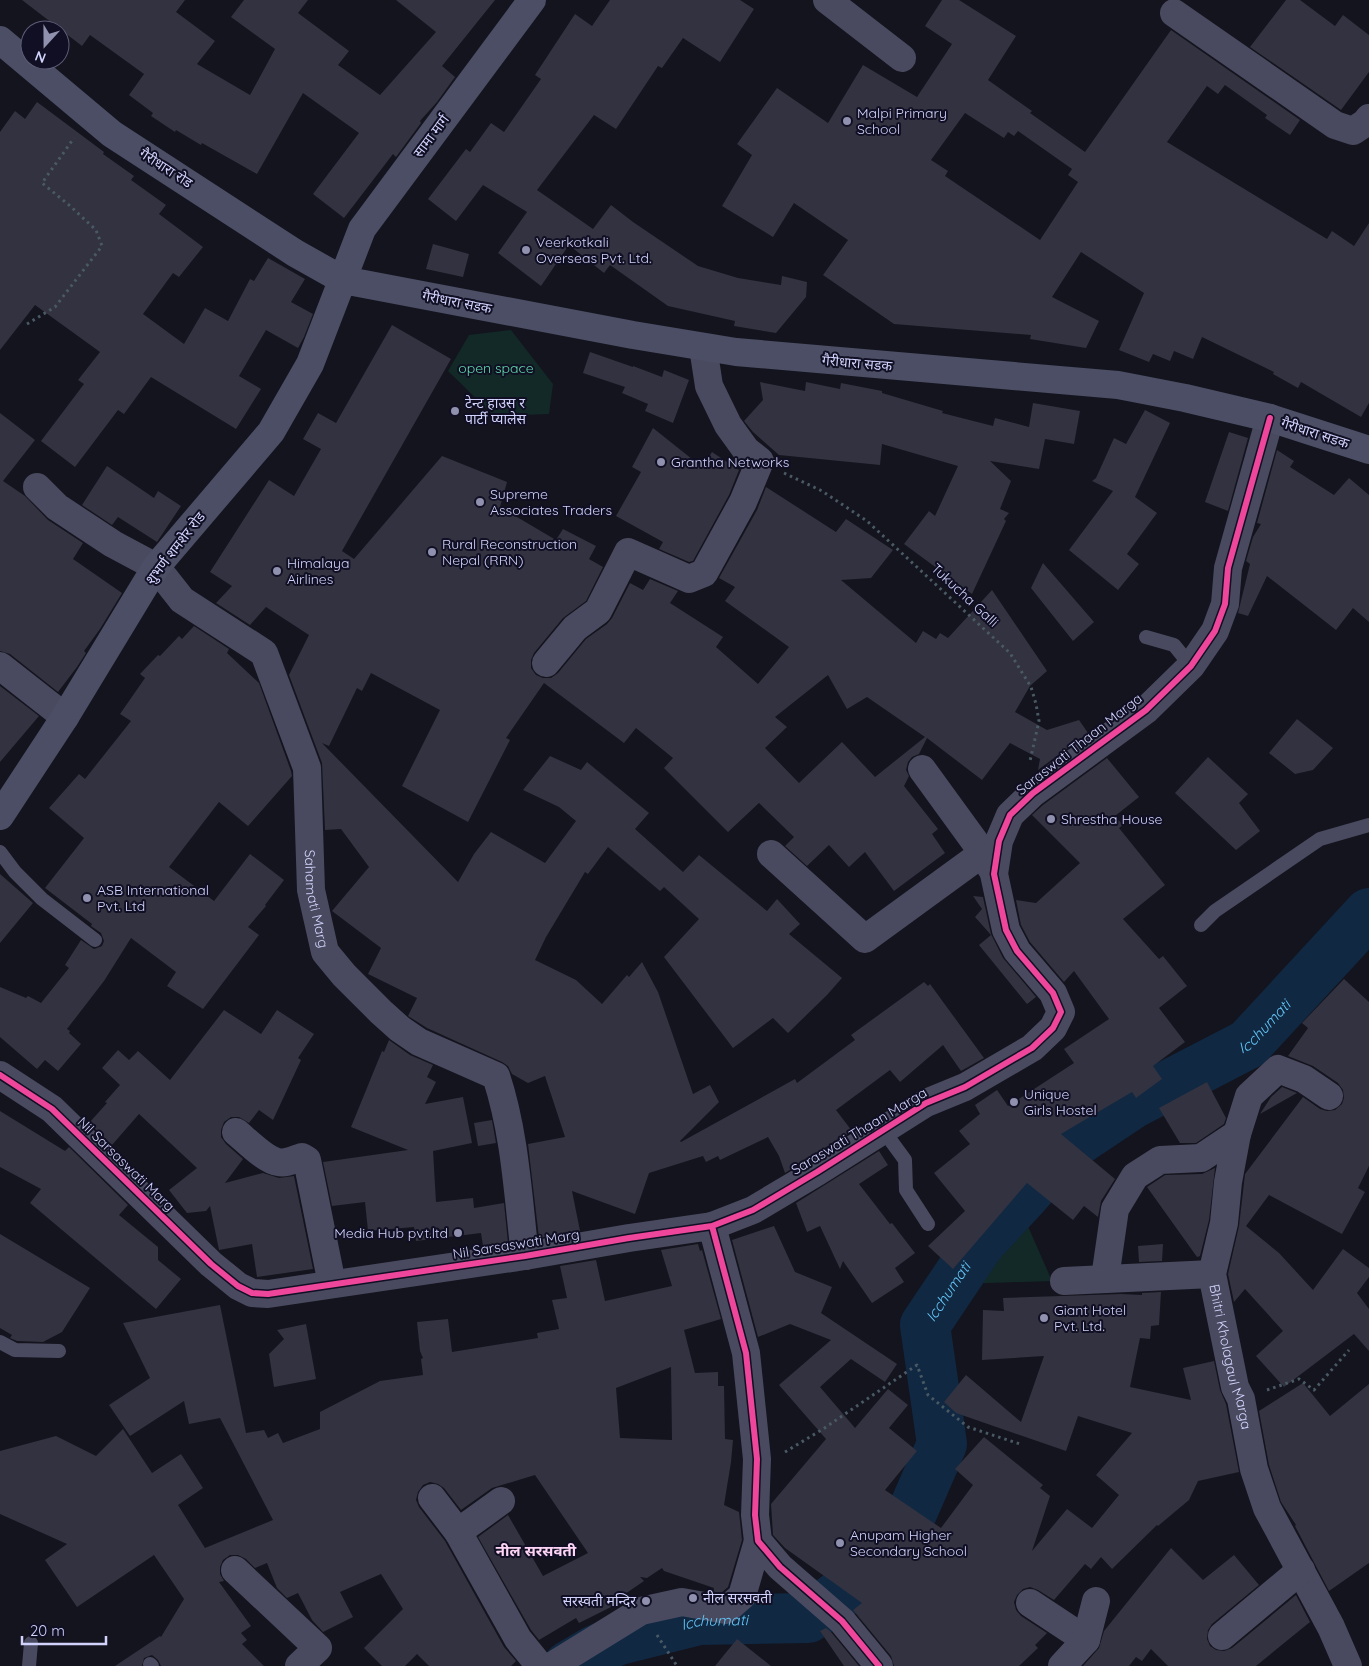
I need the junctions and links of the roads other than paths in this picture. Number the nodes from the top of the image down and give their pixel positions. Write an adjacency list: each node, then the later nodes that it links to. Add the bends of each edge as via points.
1 (532, 0): 7 (main road, सामा मार्ग, via 362,229)
2 (827, 0): 5 (street)
3 (1174, 13): 6 (street, via 1335,125 1353,131)
4 (0, 40): 7 (main road, गैरीधारा रोड, via 112,134 295,253)
5 (902, 58)
6 (1369, 118)
7 (343, 280): 8 (main road, गैरीधारा सडक); 12 (main road, शुभर्ण शमशेर रोड, via 310,364 270,432)
8 (703, 347): 9 (main road, गैरीधारा सडक, via 1118,385); 14 (street, via 709,386 728,425 746,450 760,461 743,502 704,573 689,579 628,552 598,611 575,628)
9 (1270, 418): 10 (main road, गैरीधारा सडक); 16 (street, Saraswati Thaan Marga, via 1228,568 1225,604 1215,631)
10 (1369, 450)
11 (37, 487): 12 (street, via 57,507 113,544)
12 (156, 567): 17 (main road, शुभर्ण शमशेर रोड); 33 (street, Sahamati Marg, via 182,600 264,653 307,768 310,890 324,952 400,1029 420,1042 496,1076 512,1146)
13 (1146, 637): 16 (lane, via 1174,645)
14 (546, 663)
15 (0, 666): 17 (street)
16 (1191, 666): 23 (street, Saraswati Thaan Marga, via 1146,710 1032,793 1010,815)
17 (65, 717): 19 (main road, शुभर्ण शमशेर रोड)
18 (922, 769): 23 (street, Saraswati Thaan Marga)
19 (0, 816)
20 (1369, 825): 24 (lane, via 1320,839 1215,911)
21 (0, 852): 25 (lane, via 42,899)
22 (771, 854): 23 (street, via 865,939)
23 (989, 864): 28 (street, Saraswati Thaan Marga, via 1006,930 1017,951 1053,993 1061,1012 1053,1028 1032,1048 965,1087 926,1103)
24 (1201, 925)
25 (95, 940)
26 (0, 1075): 37 (street, Nil Sarsaswati Marg, via 52,1109 211,1264 238,1286 268,1294)
27 (1329, 1096): 30 (street, Bhitri Kholagaul Marga, via 1304,1079 1278,1069 1249,1096)
28 (884, 1130): 31 (lane, via 905,1160 906,1190); 32 (street, Saraswati Thaan Marga, via 753,1210)
29 (236, 1132): 37 (street, via 269,1159 285,1162 302,1157 307,1160)
30 (1238, 1134): 34 (street, Bhitri Kholagaul Marga); 35 (street, via 1201,1158 1160,1160 1135,1176 1115,1209)
31 (928, 1224)
32 (712, 1226): 33 (street, Nil Sarsaswati Marg); 43 (street, via 746,1353 757,1459 755,1514)
33 (525, 1256): 37 (street, Nil Sarsaswati Marg)
34 (1212, 1274): 35 (street); 45 (street, Bhitri Kholagaul Marga, via 1254,1469 1267,1508)
35 (1105, 1278): 36 (street)
36 (1064, 1281)
37 (332, 1284)
38 (0, 1342): 39 (lane, via 15,1350)
39 (59, 1351)
40 (432, 1498): 42 (street)
41 (501, 1501): 42 (street)
42 (458, 1532): 53 (street, via 518,1639)
43 (758, 1541): 54 (street, via 742,1596 726,1610 682,1602 641,1610); 55 (street, via 780,1567 842,1621)
44 (234, 1570): 52 (street, via 318,1648)
45 (1300, 1570): 48 (street); 57 (street, Bhitri Kholagaul Marga)
46 (1096, 1602): 49 (street)
47 (1030, 1603): 49 (street)
48 (1222, 1636)
49 (1086, 1640): 56 (street)
50 (31, 1643): 51 (lane)
51 (29, 1666)
52 (299, 1666)
53 (540, 1666)
54 (552, 1666)
55 (879, 1666)
56 (1062, 1666)
57 (1348, 1666)

